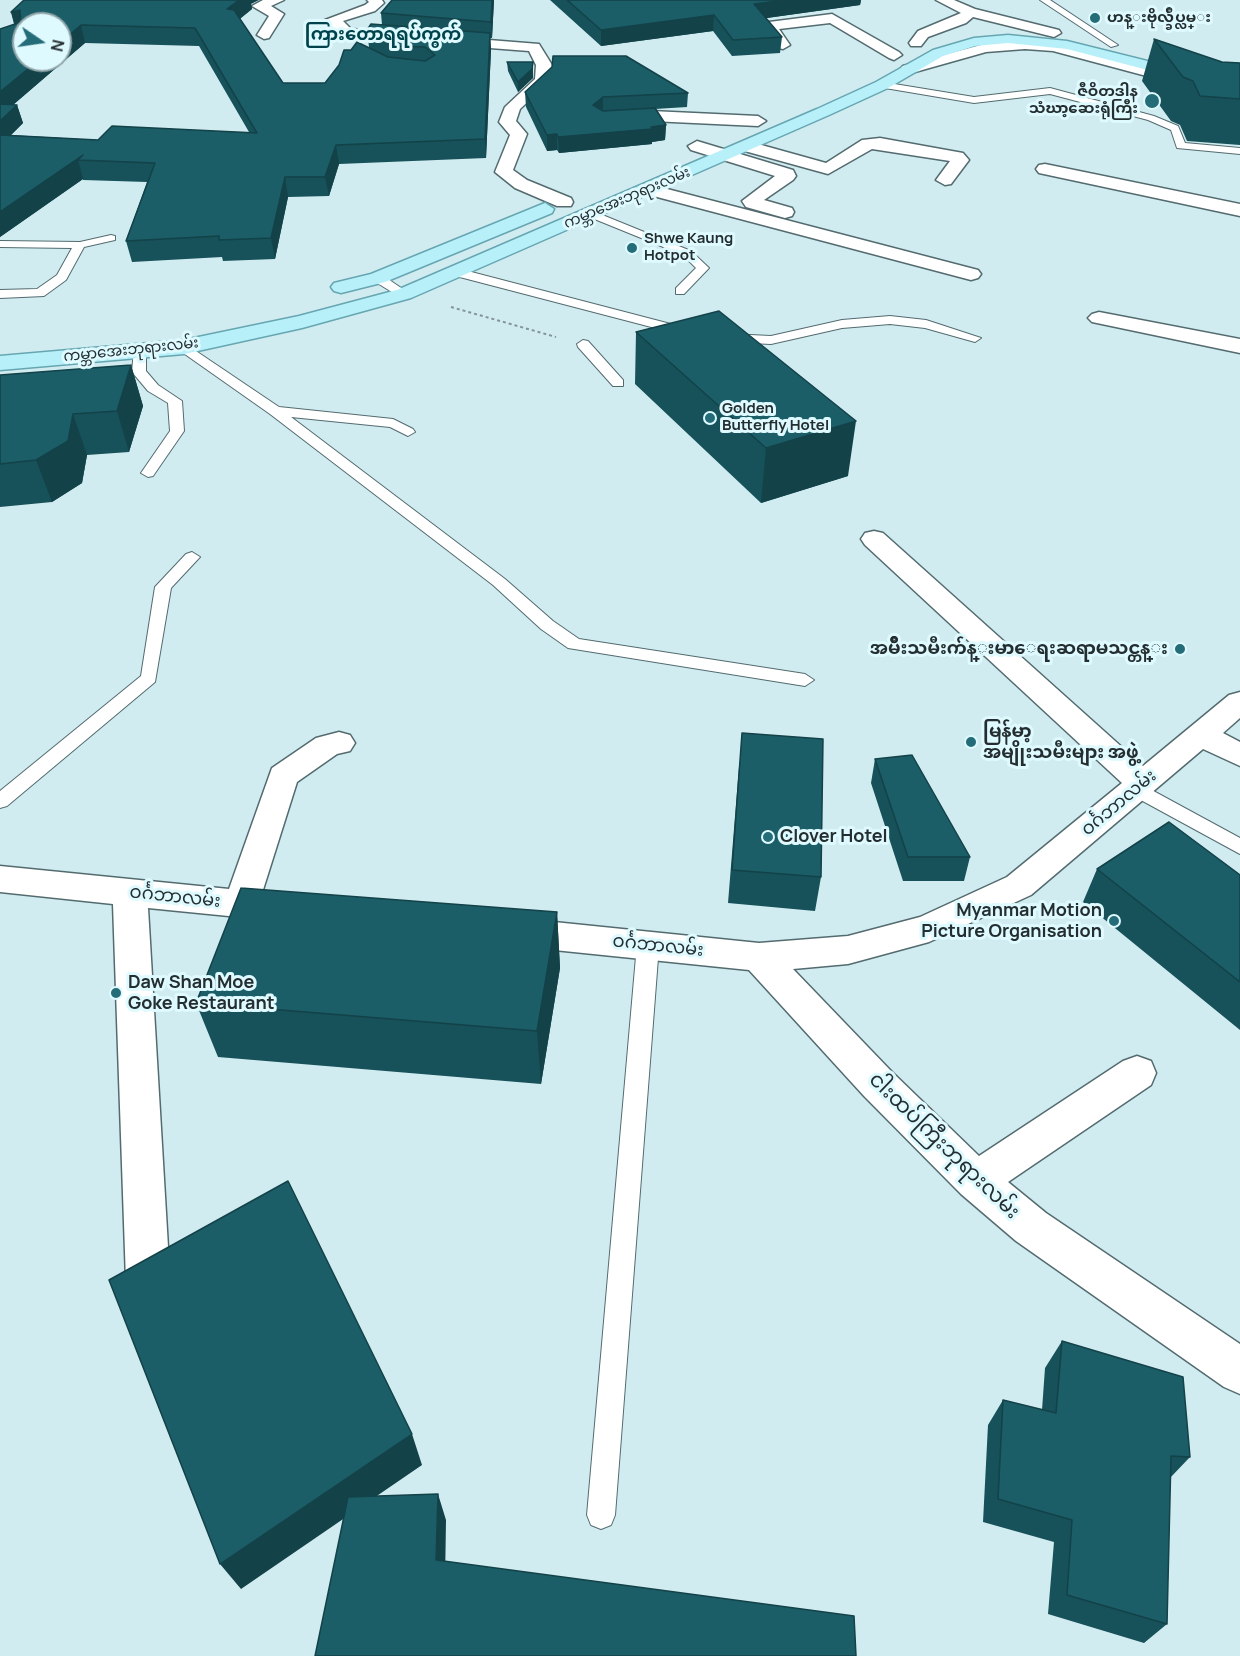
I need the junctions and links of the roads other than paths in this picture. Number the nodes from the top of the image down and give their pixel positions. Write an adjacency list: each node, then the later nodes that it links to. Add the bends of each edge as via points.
1 (277, 0): 9 (street, via 259,6 277,14)
2 (374, 0): 7 (street, via 376,3 370,8 332,20)
3 (943, 0): 5 (street)
4 (1044, 0): 12 (lane)
5 (970, 12): 8 (street); 10 (street, via 961,20 923,34)
6 (976, 31): 8 (street); 10 (main road, ကမ္ဘာအေးဘုရားလမ်း)
7 (346, 33): 13 (street); 30 (street, via 534,47 544,65 543,80 513,107 507,122 519,134 504,172 521,184)
8 (1053, 33): 12 (street)
9 (264, 35)
10 (916, 43): 14 (main road, ကမ္ဘာအေးဘုရားလမ်း)
11 (783, 45): 14 (street, via 769,26 832,18)
12 (1114, 45): 15 (street)
13 (356, 49)
14 (898, 62): 16 (main road, ကမ္ဘာအေးဘုရားလမ်း, via 939,43 962,38 985,34 1034,35); 17 (main road, ကမ္ဘာအေးဘုရားလမ်း); 18 (main road, ကမ္ဘာအေးဘုရားလမ်း, via 989,40 1023,39 1067,45); 19 (street, via 985,48 1053,47); 21 (main road, ကမ္ဘာအေးဘုရားလမ်း)
15 (1240, 78)
16 (1240, 83)
17 (882, 85): 23 (main road, ကမ္ဘာအေးဘုရားလမ်း); 24 (lane, via 974,100 1050,91 1175,128 1181,146)
18 (1240, 89)
19 (1240, 96)
20 (603, 119): 21 (street, via 651,116)
21 (758, 121): 22 (main road, ကမ္ဘာအေးဘုရားလမ်း)
22 (697, 146): 25 (main road, ကမ္ဘာအေးဘုရားလမ်း); 26 (street)
23 (747, 146): 26 (main road, ကမ္ဘာအေးဘုရားလမ်း); 28 (street, via 828,169 868,144 957,157 960,160)
24 (1240, 151)
25 (677, 154)
26 (725, 156): 29 (main road, ကမ္ဘာအေးဘုရားလမ်း); 33 (street, via 787,174 751,201)
27 (1045, 169): 31 (street)
28 (945, 180)
29 (648, 189): 32 (main road, ကမ္ဘာအေးဘုရားလမ်း); 38 (street)
30 (569, 199): 39 (main road, ကမ္ဘာအေးဘုရားလမ်း)
31 (1240, 210)
32 (591, 214): 37 (main road, ကမ္ဘာအေးဘုရားလမ်း); 40 (lane, via 687,253 703,268)
33 (804, 216)
34 (111, 238): 36 (lane)
35 (0, 244): 36 (lane)
36 (80, 244): 42 (lane, via 62,277 40,293)
37 (456, 272): 43 (main road, ကမ္ဘာအေးဘုရားလမ်း); 46 (lane, via 667,329)
38 (971, 274)
39 (378, 278): 41 (main road, ကမ္ဘာအေးဘုရားလမ်း); 43 (lane)
40 (680, 291)
41 (322, 292)
42 (0, 294)
43 (404, 294): 51 (main road, ကမ္ဘာအေးဘုရားလမ်း)
44 (1099, 318): 52 (street)
45 (117, 332): 49 (main road, ကမ္ဘာအေးဘုရားလမ်း)
46 (698, 333)
47 (719, 336): 48 (lane, via 771,340 842,324 890,320 926,324)
48 (975, 338)
49 (141, 340): 51 (main road, ကမ္ဘာအေးဘုရားလမ်း); 53 (main road, ကမ္ဘာအေးဘုရားလမ်း); 54 (lane, via 139,372)
50 (583, 344): 56 (lane)
51 (184, 346): 57 (lane)
52 (1240, 346)
53 (0, 363)
54 (145, 380): 55 (lane); 59 (lane, via 175,401 177,431)
55 (123, 382)
56 (618, 383)
57 (275, 411): 58 (lane, via 393,423); 62 (lane, via 574,644)
58 (408, 432)
59 (148, 473)
60 (874, 539): 67 (street)
61 (192, 557): 68 (lane, via 163,587 149,678)
62 (806, 680)
63 (1240, 702): 64 (street, ဝင်္ဂဘာလမ်း)
64 (1201, 735): 66 (street); 67 (street, ဝင်္ဂဘာလမ်း)
65 (339, 743): 72 (street, via 327,746 283,776)
66 (1240, 755)
67 (1139, 785): 69 (lane); 76 (street, ဝင်္ဂဘာလမ်း, via 1019,886 929,928 848,950)
68 (0, 801)
69 (1240, 847)
70 (0, 879): 71 (street, ဝင်္ဂဘာလမ်း)
71 (130, 892): 72 (street, ဝင်္ဂဘာလမ်း); 79 (street)
72 (241, 904): 73 (street, ဝင်္ဂဘာလမ်း)
73 (311, 911)
74 (485, 929): 75 (street, ဝင်္ဂဘာလမ်း)
75 (648, 945): 76 (street, ဝင်္ဂဘာလမ်း); 81 (lane)
76 (759, 957): 78 (street, ငါးထပ်ကြီးဘုရားလမ်း)
77 (1137, 1073): 78 (street)
78 (976, 1181): 80 (street, ငါးထပ်ကြီးဘုရားလမ်း, via 1030,1227)
79 (148, 1281)
80 (1240, 1371)
81 (601, 1515)

